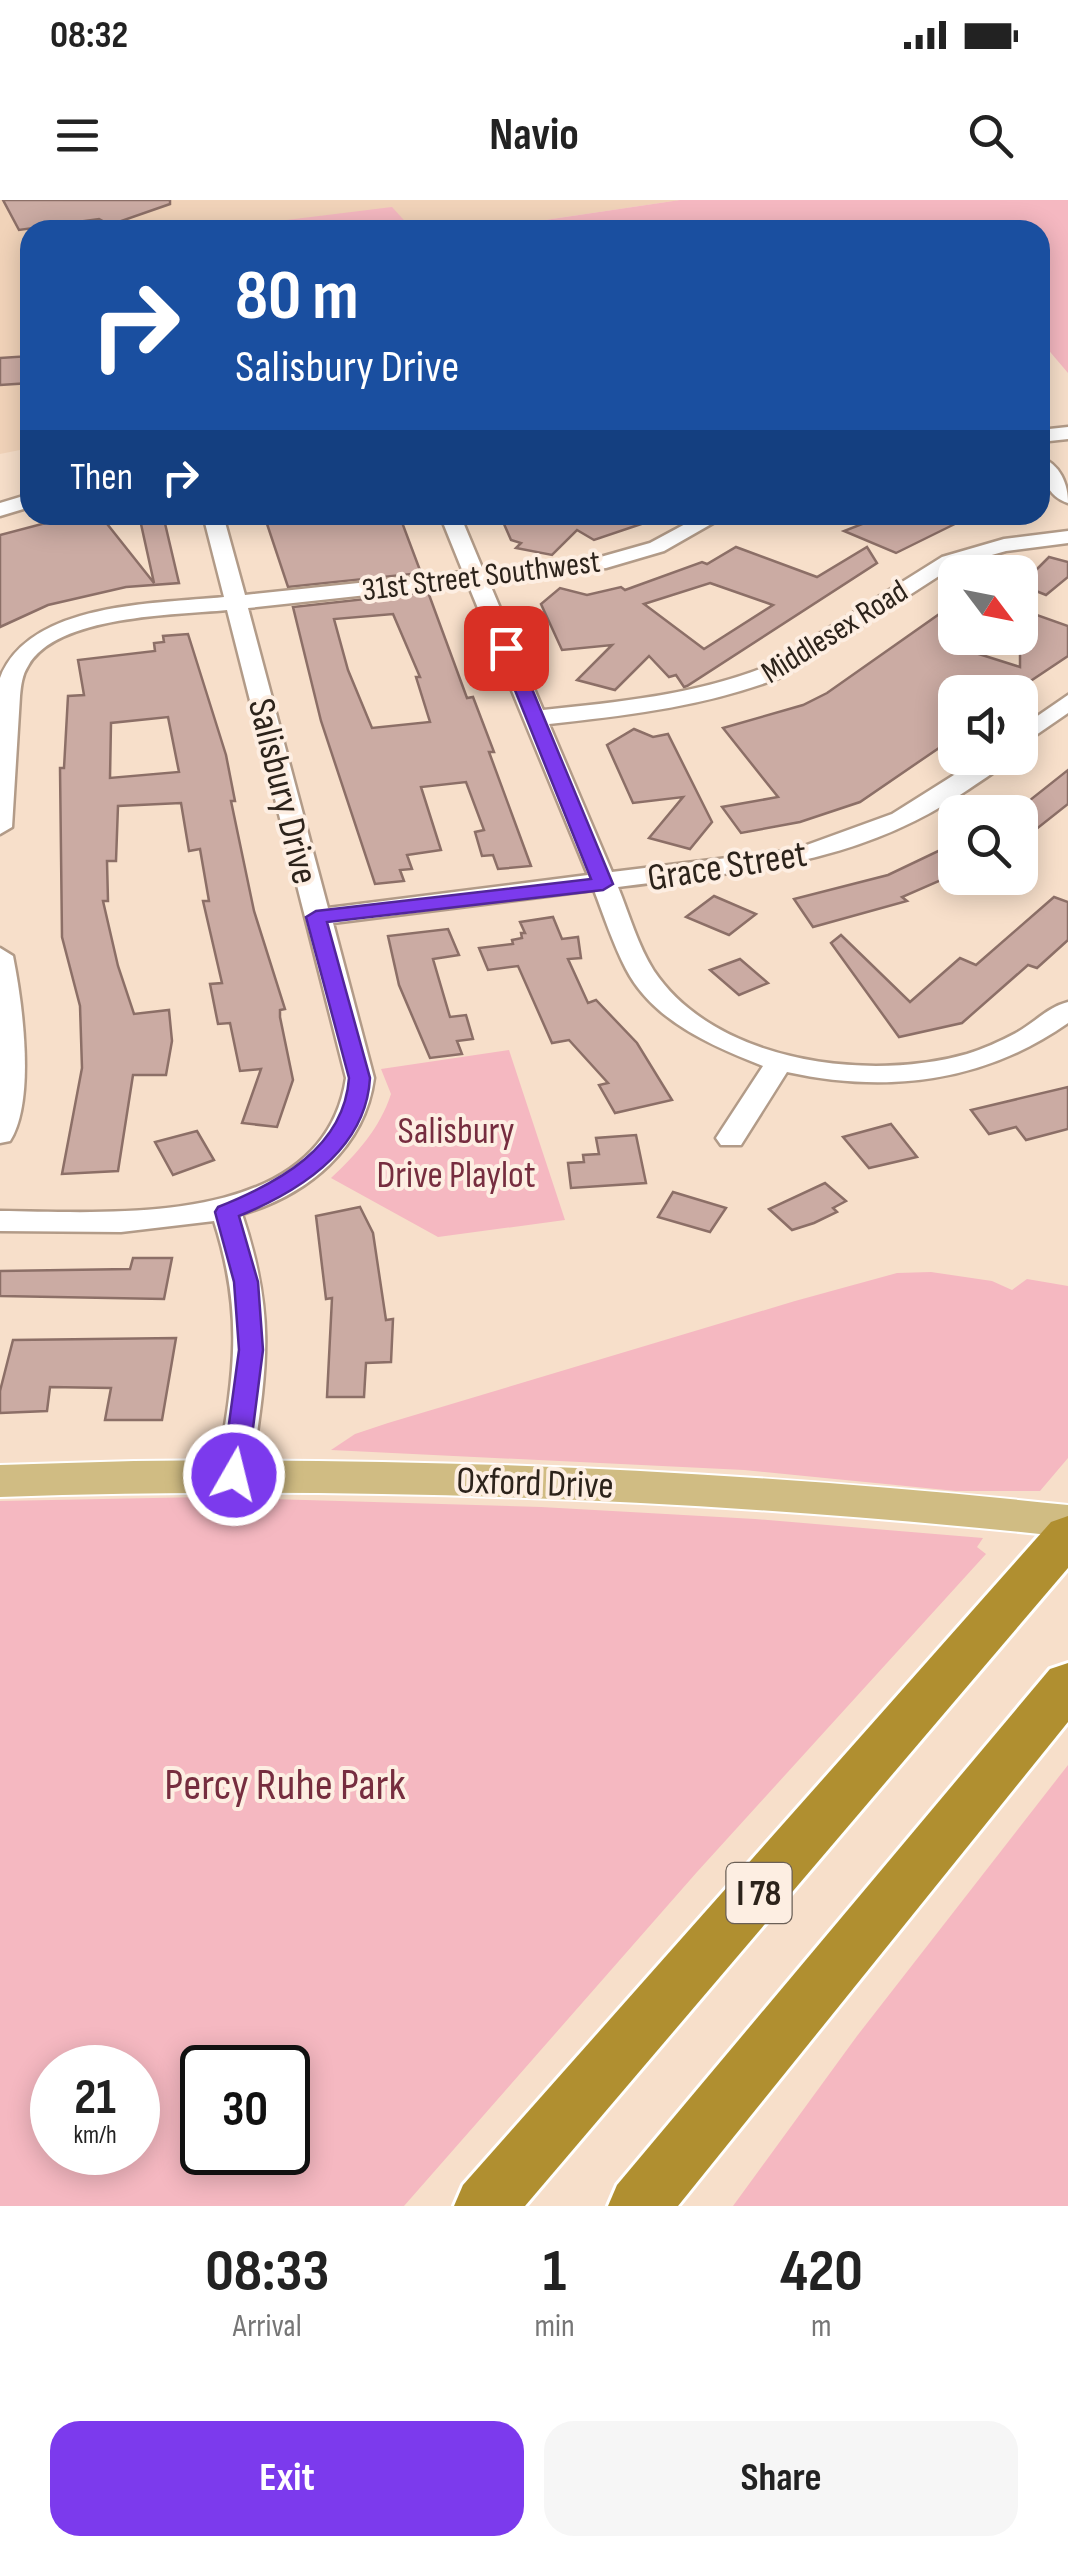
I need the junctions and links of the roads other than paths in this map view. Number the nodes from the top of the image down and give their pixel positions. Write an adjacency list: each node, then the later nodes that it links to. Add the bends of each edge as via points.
1 (1050, 475): 2 (street)
2 (1068, 497)
3 (216, 525): 8 (street, Salisbury Drive)
4 (454, 525): 7 (street)
5 (700, 525): 7 (street, 31st Street Southwest, via 630,556)
6 (1068, 537): 10 (street, Middlesex Road, via 1004,545 950,562 776,671 721,692)
7 (477, 579): 8 (street, 31st Street Southwest); 10 (street)
8 (236, 602): 13 (street, 31st Street Southwest, via 99,618 28,651 11,677); 16 (street, Salisbury Drive)
9 (1068, 702): 11 (street)
10 (536, 718): 15 (street)
11 (1038, 725)
12 (971, 775): 15 (street, Grace Street, via 911,816 846,844 754,866)
13 (2, 779): 14 (street, 31st Street Southwest)
14 (0, 828)
15 (603, 884): 16 (street, Grace Street); 19 (street, via 640,970 664,1000 714,1036)
16 (316, 917): 22 (street, Salisbury Drive, via 360,1078 352,1116 319,1161 278,1190)
17 (0, 956): 20 (street, via 12,1031)
18 (1068, 1010): 19 (street, via 1016,1047 948,1068 880,1074)
19 (779, 1063): 21 (street)
20 (0, 1134)
21 (731, 1138)
22 (226, 1212): 23 (street, Salisbury Drive, via 150,1221); 24 (street, via 247,1289 251,1350)
23 (0, 1221)
24 (234, 1475): 25 (main road, Oxford Drive); 26 (main road, Oxford Drive, via 703,1489)
25 (0, 1481)
26 (1068, 1521)
27 (1068, 1536): 29 (highway, I 78)
28 (1068, 1684): 30 (highway)
29 (486, 2206)
30 (639, 2206)

